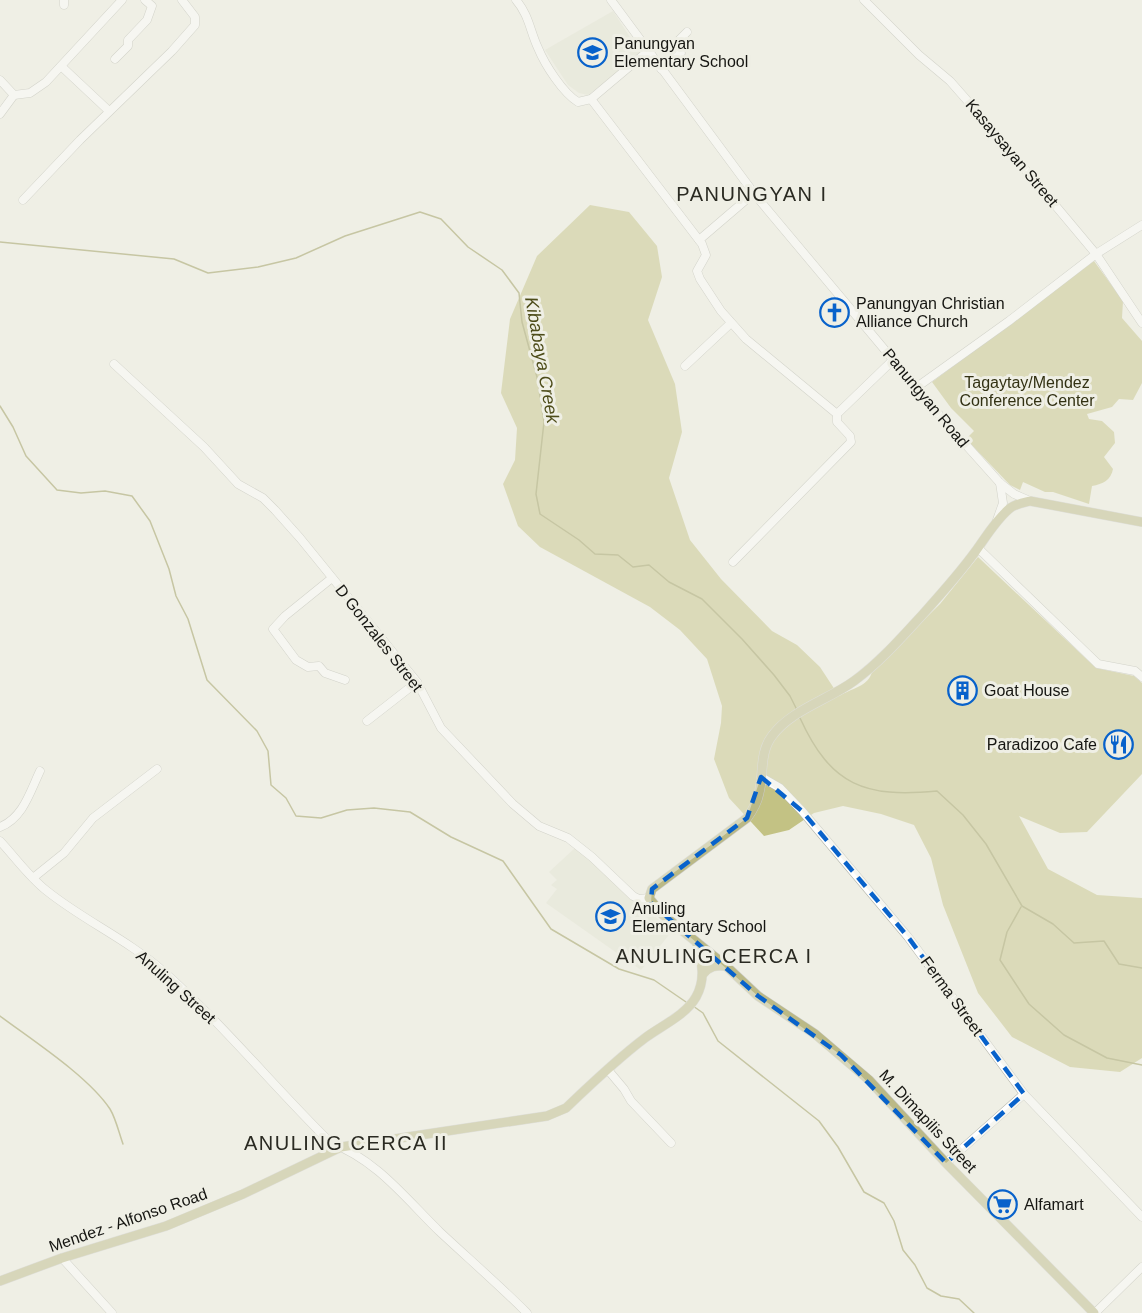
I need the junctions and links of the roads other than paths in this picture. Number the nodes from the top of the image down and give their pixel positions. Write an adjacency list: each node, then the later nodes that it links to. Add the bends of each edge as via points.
1 (122, 0): 10 (street)
2 (145, 0): 9 (street, via 152,6 147,20)
3 (182, 0): 15 (street, via 195,17 195,25)
4 (516, 0): 14 (street, via 552,72 573,99)
5 (611, 0): 8 (street, Panungyan Road)
6 (864, 0): 21 (street, Kasaysayan Street, via 950,81)
7 (687, 32): 11 (street, via 677,42 681,53)
8 (648, 51): 11 (street, Panungyan Road); 14 (street)
9 (115, 59)
10 (61, 66): 13 (street, via 30,93); 15 (street)
11 (661, 69): 17 (street, Panungyan Road)
12 (0, 80): 13 (street)
13 (14, 95): 16 (street)
14 (591, 99): 20 (street)
15 (109, 111): 18 (street)
16 (0, 114)
17 (754, 193): 20 (street); 24 (street, Panungyan Road)
18 (23, 200)
19 (1142, 225): 21 (street)
20 (699, 240): 22 (street, via 706,255 697,275)
21 (1096, 254): 23 (street, Kasaysayan Street); 27 (street)
22 (731, 322): 26 (street); 28 (street)
23 (1142, 323)
24 (893, 360): 27 (street, Panungyan Road); 28 (street)
25 (114, 364): 35 (street, D Gonzales Street, via 238,484 275,510)
26 (685, 366)
27 (917, 387): 29 (street, Panungyan Road)
28 (837, 414): 34 (street, via 837,422 851,442)
29 (1000, 483): 30 (street, Panungyan Road); 31 (street, via 1003,503)
30 (1030, 501): 31 (main road, via 1018,504); 32 (main road)
31 (996, 521): 33 (main road)
32 (1142, 522)
33 (978, 548): 36 (street, via 1098,664 1135,671); 42 (main road, via 928,608 862,675 787,722 769,739)
34 (734, 562)
35 (332, 578): 37 (street, via 273,629 296,660 308,667 319,666 325,673); 38 (street, D Gonzales Street)
36 (1142, 677)
37 (345, 680)
38 (417, 682): 39 (street); 46 (street, D Gonzales Street, via 441,728 531,821 568,838 633,896)
39 (367, 721)
40 (157, 769): 45 (street, via 93,818 64,853)
41 (40, 771): 43 (street, via 22,810)
42 (761, 777): 46 (main road, via 757,800 747,818 652,889); 51 (street, Ferma Street, via 780,788 802,811 908,937)
43 (0, 827)
44 (0, 841): 45 (street, Anuling Street)
45 (33, 878): 53 (street, Anuling Street, via 62,902 148,958 224,1030 324,1136)
46 (649, 898): 47 (main road, M. Dimapilis Street)
47 (697, 944): 48 (main road, M. Dimapilis Street); 49 (main road, Mendez - Alfonso Road)
48 (726, 966): 49 (main road, via 714,966); 54 (main road, M. Dimapilis Street, via 758,996 841,1054)
49 (703, 974): 50 (main road, Mendez - Alfonso Road, via 695,999)
50 (608, 1070): 52 (street, via 631,1101); 53 (main road, Mendez - Alfonso Road, via 566,1108 547,1116)
51 (1024, 1094): 54 (street); 55 (street, Ferma Street)
52 (672, 1143)
53 (341, 1147): 56 (main road, Mendez - Alfonso Road, via 166,1226); 60 (street, Anuling Street, via 392,1182)
54 (946, 1163): 61 (main road, M. Dimapilis Street)
55 (1142, 1217)
56 (62, 1258): 58 (main road, Mendez - Alfonso Road); 59 (street)
57 (1142, 1268): 61 (street)
58 (0, 1281)
59 (112, 1313)
60 (527, 1313)
61 (1095, 1313)

